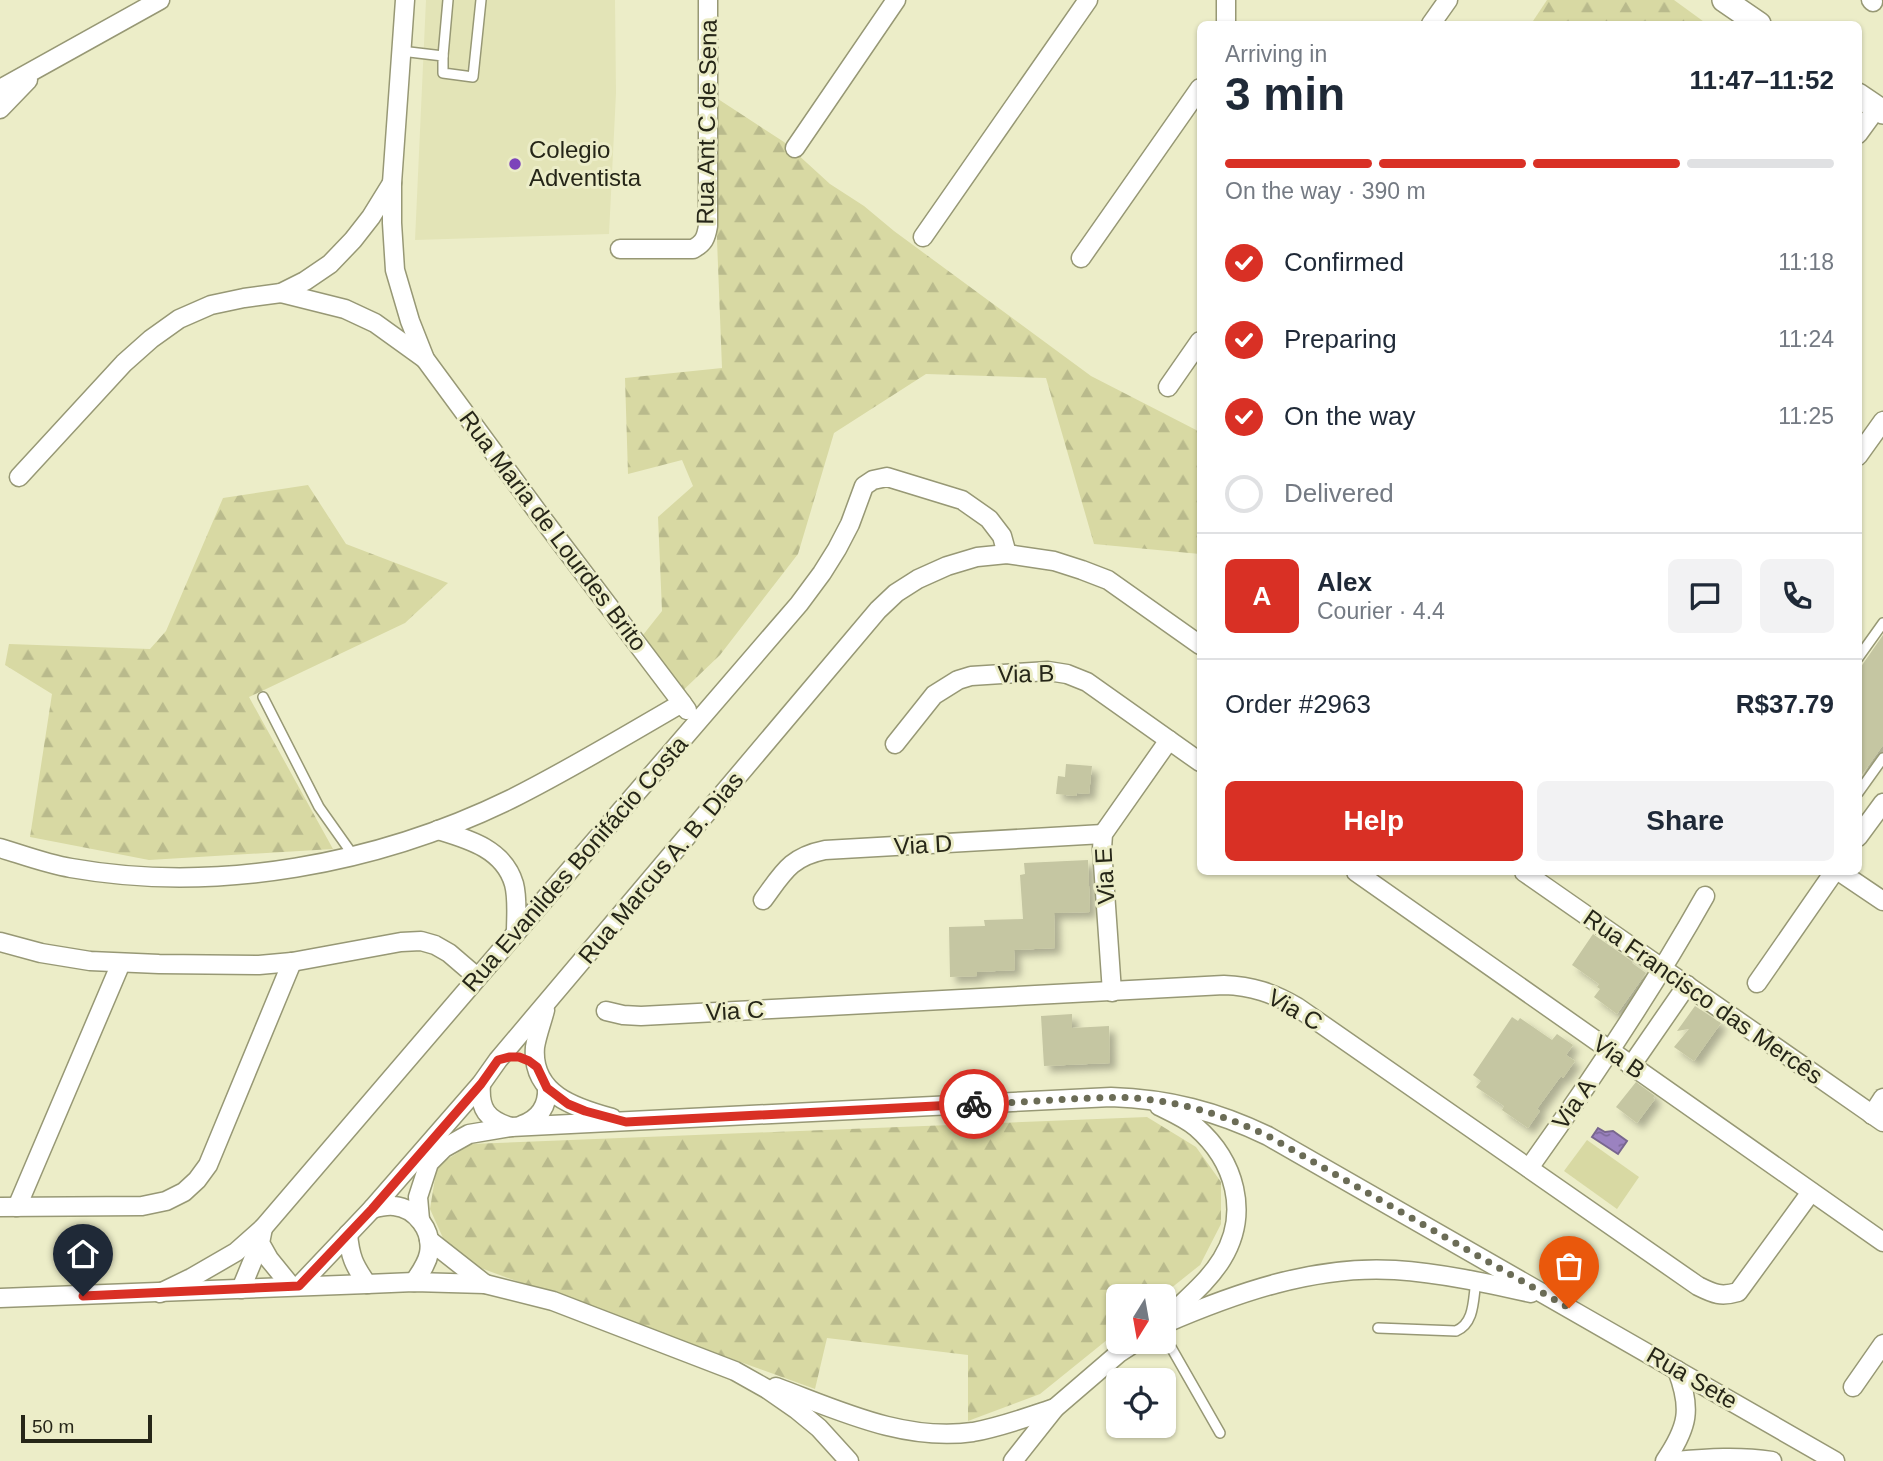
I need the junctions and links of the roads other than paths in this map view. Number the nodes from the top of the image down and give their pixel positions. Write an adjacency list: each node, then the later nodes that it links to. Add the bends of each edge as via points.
1 (160, 0): 16 (street)
2 (405, 0): 14 (street, Rua Maria de Lourdes Brito)
3 (448, 0): 15 (lane)
4 (481, 0): 15 (lane, via 473,77 443,74)
5 (708, 0): 25 (street, Rua Ant C de Sena, via 706,237 693,249)
6 (896, 0): 22 (street)
7 (1088, 0): 24 (street)
8 (1226, 0): 12 (street)
9 (1448, 0): 13 (street)
10 (1724, 0): 11 (street)
11 (1751, 13)
12 (1226, 21)
13 (1433, 21)
14 (401, 51): 15 (lane); 23 (street, Rua Maria de Lourdes Brito)
15 (443, 56)
16 (42, 65): 17 (street); 20 (street)
17 (0, 89)
18 (1197, 92): 26 (street)
19 (1873, 105): 21 (street)
20 (0, 109)
21 (1862, 126)
22 (795, 148)
23 (392, 183): 27 (street, via 371,217 330,264); 29 (street, Rua Maria de Lourdes Brito, via 395,270)
24 (923, 237)
25 (620, 249)
26 (1081, 258)
27 (281, 293): 29 (street, Rua Maria de Lourdes Brito, via 345,309 375,323); 33 (street, via 211,305 150,339)
28 (1197, 345): 30 (street)
29 (425, 359): 39 (street, Rua Maria de Lourdes Brito)
30 (1168, 387)
31 (1883, 421): 32 (street)
32 (1862, 450)
33 (19, 477)
34 (1007, 554): 36 (street, Rua Marcus A. B. Dias, via 1054,561 1108,580); 40 (street, Rua Evanildes Bonifácio Costa, via 1002,536 989,519 962,500 887,477 873,480 864,486 850,524 822,573); 68 (street, Rua Marcus A. B. Dias, via 947,566 896,593 878,610)
35 (1883, 623): 37 (lane)
36 (1197, 643)
37 (1862, 652)
38 (262, 697): 51 (lane, via 319,807)
39 (682, 703): 40 (street, Rua Maria de Lourdes Brito); 47 (street, via 555,776)
40 (697, 723): 59 (street, Rua Evanildes Bonifácio Costa)
41 (1169, 740): 42 (street, Via B, via 1087,682 1048,671 958,680 934,695); 44 (street, Via B); 49 (street, Via E)
42 (895, 744)
43 (1883, 758): 45 (lane)
44 (1197, 760)
45 (1862, 787)
46 (1883, 803): 48 (street)
47 (438, 831): 51 (street); 59 (street, via 467,838 505,865 514,884)
48 (1862, 832)
49 (1103, 834): 57 (street, Via D, via 809,853 787,868); 67 (street, Via E)
50 (0, 848): 51 (street, via 70,868 163,878 254,873)
51 (353, 855)
52 (1360, 875): 70 (street, Via B)
53 (1531, 875): 63 (street, Rua Francisco das Mercês)
54 (1832, 875): 65 (street)
55 (1844, 875): 58 (street)
56 (1705, 896): 63 (street, Via A)
57 (762, 900)
58 (1883, 901)
59 (516, 933): 64 (street, Rua Evanildes Bonifácio Costa)
60 (0, 942): 62 (street, via 41,953)
61 (292, 961): 62 (street, via 259,965); 64 (street, via 421,942 449,953); 83 (street, via 208,1165 184,1192 142,1206)
62 (121, 963): 83 (street)
63 (1664, 969): 66 (street, Rua Francisco das Mercês); 70 (street, Via A)
64 (477, 977): 87 (street, Rua Evanildes Bonifácio Costa)
65 (1757, 983)
66 (1686, 985): 72 (street); 78 (street, Rua Francisco das Mercês)
67 (1112, 992): 69 (street, Via C, via 641,1016); 81 (street, Via C, via 1234,985 1261,989 1297,1007)
68 (547, 1003): 71 (street, Rua Marcus A. B. Dias); 73 (street, via 536,1045)
69 (606, 1011)
70 (1610, 1051): 72 (street, Via B); 81 (street, Via A)
71 (498, 1060): 73 (street, via 519,1057); 74 (street, Rua Marcus A. B. Dias)
72 (1631, 1066): 82 (street, Via B)
73 (537, 1067): 75 (street)
74 (481, 1084): 80 (street, via 480,1099 486,1113 498,1123); 84 (street, Rua Marcus A. B. Dias)
75 (547, 1088): 79 (street, via 568,1104); 80 (street, via 542,1111 531,1122)
76 (1143, 1098): 79 (street, Rua Sete); 98 (street, Rua Sete, via 1212,1112 1259,1131); 100 (street, via 1195,1126 1218,1149 1231,1175 1237,1203 1234,1232 1223,1258)
77 (1883, 1098): 78 (street)
78 (1877, 1119)
79 (626, 1122): 80 (street, Rua Sete)
80 (515, 1127): 85 (street, Rua Sete, via 469,1134 444,1147 429,1163 418,1197)
81 (1529, 1168): 82 (street, Via C, via 1698,1286 1727,1296 1747,1282)
82 (1811, 1192): 89 (street, Via B)
83 (8, 1207)
84 (372, 1209): 85 (street, via 393,1206); 86 (street, Rua Marcus A. B. Dias)
85 (420, 1220): 88 (street)
86 (348, 1234): 93 (street, via 352,1262); 95 (street, Rua Marcus A. B. Dias)
87 (262, 1235): 90 (street); 95 (street, via 269,1259); 96 (street)
88 (429, 1240): 92 (street, via 427,1260); 94 (street)
89 (1883, 1242)
90 (236, 1252): 96 (street); 97 (street)
91 (1476, 1281): 98 (street); 101 (street, via 1393,1270 1347,1272 1245,1292); 102 (lane, via 1471,1319 1463,1328)
92 (414, 1282): 93 (street); 94 (street)
93 (367, 1284): 95 (street)
94 (485, 1284): 107 (street, via 553,1301)
95 (295, 1286): 96 (street)
96 (233, 1289): 97 (street)
97 (160, 1293): 99 (street)
98 (1548, 1297): 106 (street, Rua Sete)
99 (0, 1298)
100 (1176, 1311)
101 (1176, 1318)
102 (1378, 1328)
103 (1883, 1344): 108 (street)
104 (1118, 1354): 109 (street)
105 (1175, 1354): 110 (lane)
106 (1678, 1370): 113 (street, via 1687,1410 1683,1430); 116 (street, Rua Sete)
107 (735, 1371): 109 (street, via 863,1420 934,1433 982,1430); 111 (street, via 819,1427)
108 (1853, 1387)
109 (1055, 1408): 112 (street)
110 (1220, 1433)
111 (849, 1461)
112 (1013, 1461)
113 (1665, 1461)
114 (1676, 1461): 115 (street)
115 (1772, 1461)
116 (1835, 1461)

